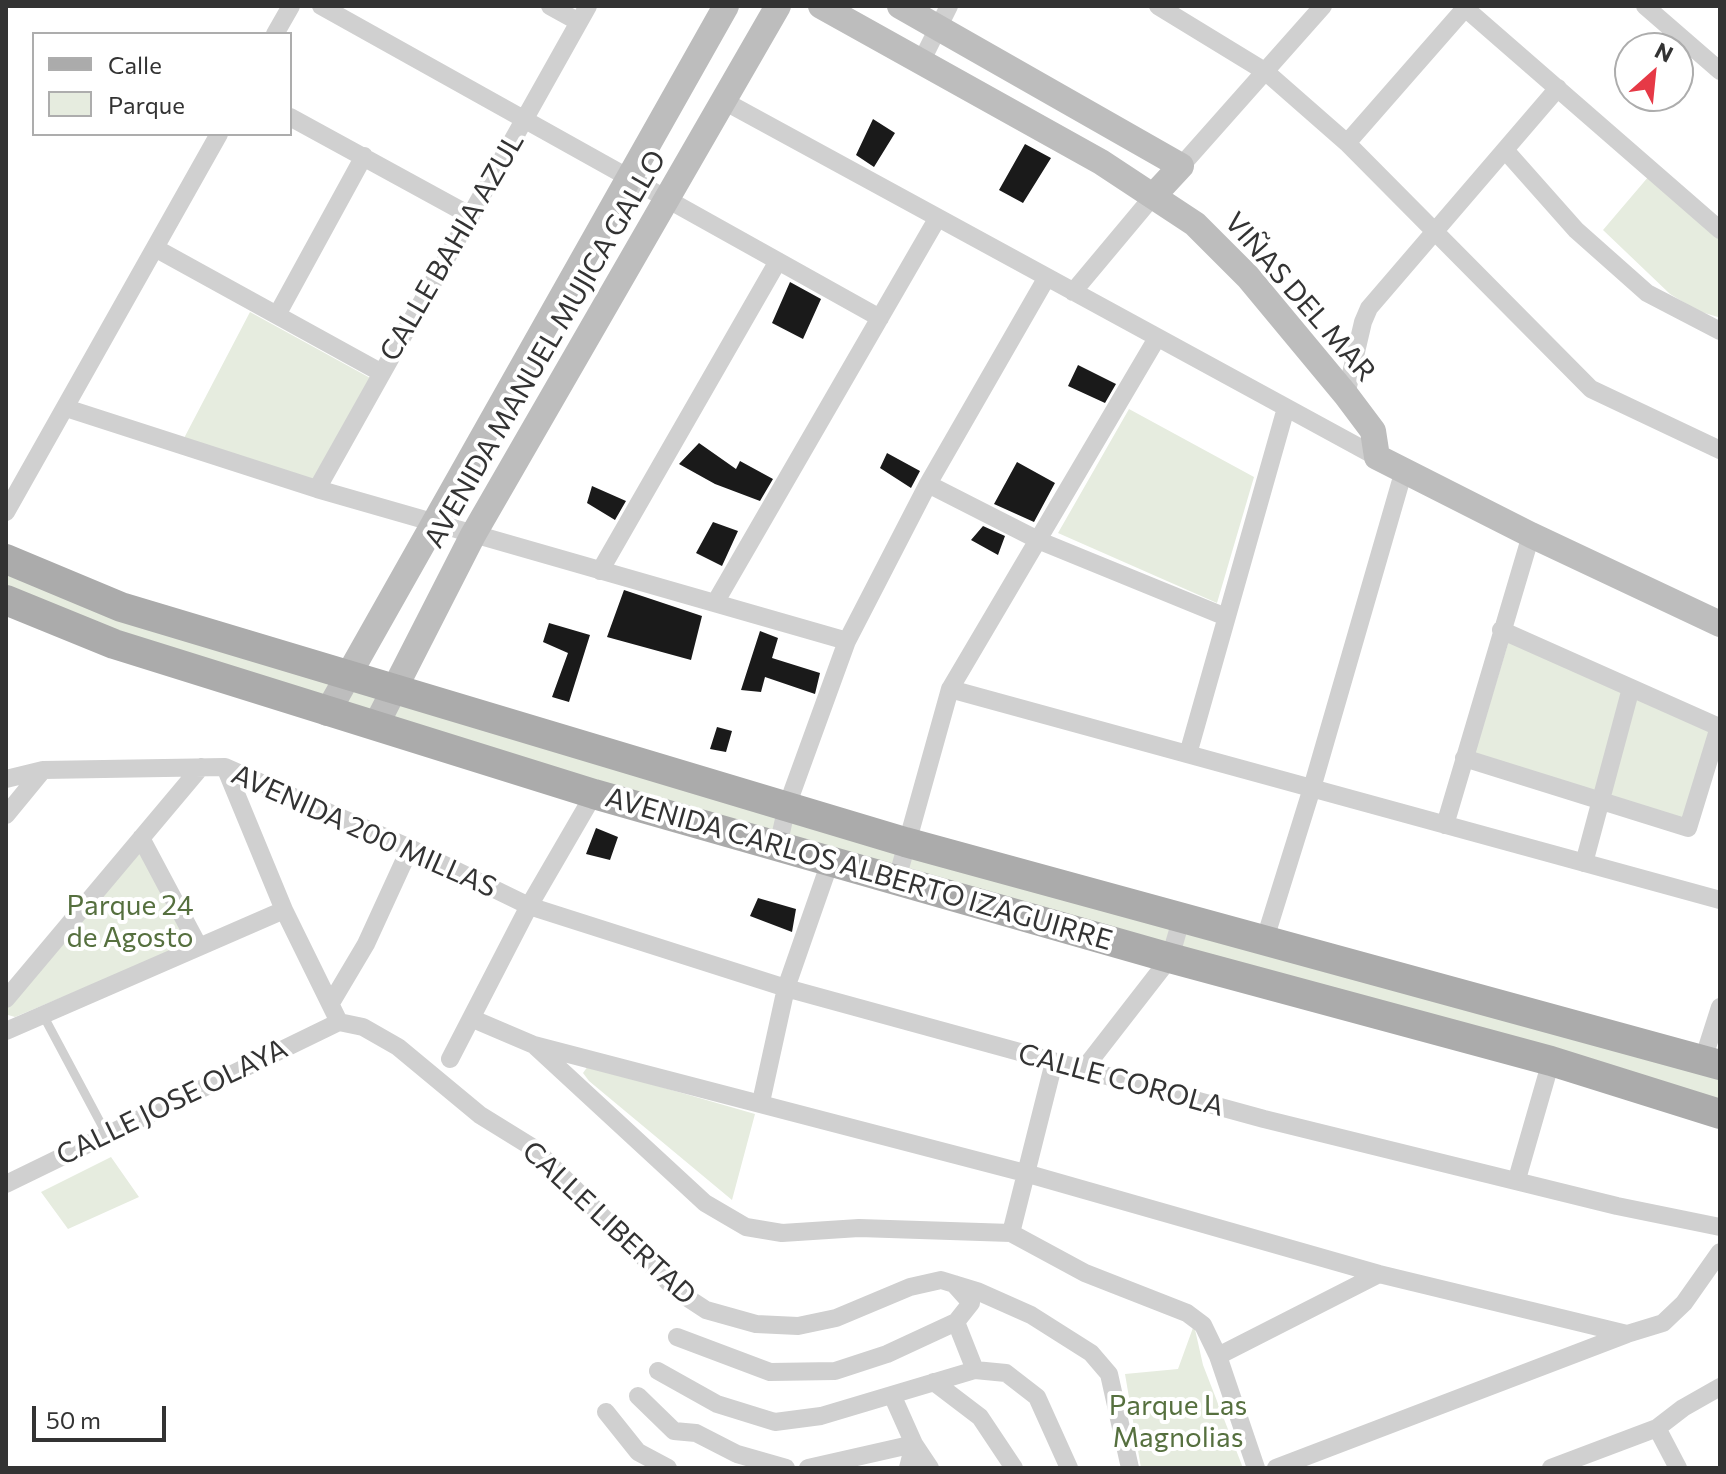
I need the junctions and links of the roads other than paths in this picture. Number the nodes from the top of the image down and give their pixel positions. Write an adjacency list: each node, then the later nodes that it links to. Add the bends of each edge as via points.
1 (291, 6): 14 (street)
2 (321, 6): 21 (street)
3 (550, 6): 12 (street)
4 (726, 6): 27 (street, AVENIDA MANUEL MUJICA GALLO)
5 (778, 6): 19 (street, AVENIDA MANUEL MUJICA GALLO)
6 (821, 6): 15 (street, VIÑAS DEL MAR)
7 (900, 6): 13 (street)
8 (1158, 6): 17 (street)
9 (1323, 6): 17 (street)
10 (1645, 6): 16 (street)
11 (1466, 7): 18 (street); 23 (street)
12 (584, 14): 21 (street, CALLE BAHIA AZUL)
13 (944, 16): 15 (street); 26 (street)
14 (276, 32)
15 (921, 62): 28 (street, VIÑAS DEL MAR)
16 (1720, 71)
17 (1266, 72): 23 (street); 26 (street)
18 (1558, 88): 24 (street); 32 (street)
19 (724, 101): 29 (street, AVENIDA MANUEL MUJICA GALLO); 31 (street)
20 (292, 118): 25 (street)
21 (525, 120): 27 (street); 30 (street, CALLE BAHIA AZUL)
22 (218, 136): 34 (street)
23 (1347, 143): 33 (street)
24 (1505, 150): 33 (street); 40 (street, via 1576,230 1647,293)
25 (364, 156): 30 (street); 38 (street)
26 (1181, 166): 28 (street)
27 (630, 178): 29 (street); 52 (street, AVENIDA MANUEL MUJICA GALLO)
28 (1155, 194): 37 (street); 43 (street, VIÑAS DEL MAR, via 1195,224 1248,277)
29 (668, 199): 35 (street); 53 (street, AVENIDA MANUEL MUJICA GALLO)
30 (471, 216): 42 (street, CALLE BAHIA AZUL)
31 (937, 219): 36 (street); 39 (street)
32 (1720, 230)
33 (1434, 235): 43 (street, via 1369,308); 46 (street, via 1591,389)
34 (155, 248): 38 (street); 44 (street)
35 (778, 261): 39 (street); 57 (street)
36 (1047, 277): 37 (street); 49 (street)
37 (1073, 292): 41 (street)
38 (277, 315): 42 (street)
39 (880, 318): 59 (street)
40 (1720, 331)
41 (1157, 338): 45 (street); 55 (street)
42 (380, 372): 50 (street, CALLE BAHIA AZUL)
43 (1346, 395): 47 (street, VIÑAS DEL MAR, via 1373,431)
44 (66, 408): 50 (street); 51 (street)
45 (1286, 408): 47 (street); 60 (street)
46 (1720, 450)
47 (1377, 457): 48 (street)
48 (1404, 470): 54 (street); 76 (street)
49 (928, 484): 55 (street); 63 (street)
50 (317, 489): 52 (street)
51 (6, 512)
52 (433, 523): 53 (street); 64 (street, AVENIDA MANUEL MUJICA GALLO)
53 (473, 535): 57 (street); 66 (street, AVENIDA MANUEL MUJICA GALLO)
54 (1531, 535): 61 (street); 62 (street)
55 (1040, 541): 60 (street); 67 (street)
56 (6, 559): 64 (main road, AVENIDA CARLOS ALBERTO IZAGUIRRE, via 121,607)
57 (600, 571): 59 (street)
58 (6, 600): 68 (main road, AVENIDA CARLOS ALBERTO IZAGUIRRE, via 114,644)
59 (715, 603): 63 (street)
60 (1226, 617): 70 (street)
61 (1720, 624)
62 (1501, 630): 65 (street); 71 (street)
63 (847, 641): 79 (street)
64 (347, 676): 66 (main road, AVENIDA CARLOS ALBERTO IZAGUIRRE); 68 (street, AVENIDA MANUEL MUJICA GALLO)
65 (1631, 688): 78 (street); 78 (street, via 1719,727 1688,828)
66 (393, 689): 69 (street, AVENIDA MANUEL MUJICA GALLO); 79 (main road, AVENIDA CARLOS ALBERTO IZAGUIRRE)
67 (950, 689): 70 (street); 83 (street)
68 (327, 713): 69 (main road, AVENIDA CARLOS ALBERTO IZAGUIRRE)
69 (375, 727): 77 (main road, AVENIDA CARLOS ALBERTO IZAGUIRRE)
70 (1188, 754): 76 (street)
71 (1464, 758): 78 (street); 81 (street)
72 (201, 767): 73 (street, AVENIDA 200 MILLAS); 74 (street, AVENIDA 200 MILLAS); 82 (street)
73 (225, 767): 85 (street, AVENIDA 200 MILLAS); 91 (street)
74 (43, 770): 75 (street, AVENIDA 200 MILLAS); 80 (street)
75 (6, 779)
76 (1312, 788): 81 (street); 93 (street)
77 (594, 794): 84 (main road, AVENIDA CARLOS ALBERTO IZAGUIRRE); 90 (street)
78 (1601, 801): 87 (street)
79 (787, 806): 83 (main road, AVENIDA CARLOS ALBERTO IZAGUIRRE); 84 (street)
80 (6, 815)
81 (1445, 825): 87 (street)
82 (141, 838): 94 (street); 97 (street)
83 (905, 842): 88 (street); 92 (main road, AVENIDA CARLOS ALBERTO IZAGUIRRE)
84 (778, 846): 86 (main road, AVENIDA CARLOS ALBERTO IZAGUIRRE)
85 (410, 848): 90 (street, AVENIDA 200 MILLAS); 98 (street, via 366,944)
86 (830, 862): 88 (main road, AVENIDA CARLOS ALBERTO IZAGUIRRE); 96 (street)
87 (1584, 863): 89 (street)
88 (897, 879): 95 (main road, AVENIDA CARLOS ALBERTO IZAGUIRRE)
89 (1720, 900)
90 (529, 906): 96 (street, CALLE COROLA); 101 (street)
91 (284, 910): 94 (street); 98 (street)
92 (1181, 920): 93 (main road, AVENIDA CARLOS ALBERTO IZAGUIRRE); 95 (street)
93 (1264, 942): 108 (main road, AVENIDA CARLOS ALBERTO IZAGUIRRE)
94 (199, 947): 100 (street)
95 (1170, 958): 106 (main road, AVENIDA CARLOS ALBERTO IZAGUIRRE); 109 (street)
96 (786, 988): 107 (street, CALLE COROLA); 110 (street)
97 (6, 999)
98 (331, 1003): 102 (street)
99 (1720, 1007): 108 (street)
100 (43, 1015): 103 (street); 112 (lane)
101 (473, 1019): 104 (street); 105 (street)
102 (339, 1022): 112 (street, CALLE JOSE OLAYA); 120 (street, CALLE LIBERTAD, via 363,1027 398,1047 480,1115 535,1149 677,1291 706,1310 756,1324 798,1326 836,1318 910,1287 941,1280)
103 (6, 1031)
104 (534, 1045): 110 (street); 117 (street, via 705,1203 746,1227 782,1233 859,1228)
105 (450, 1059)
106 (1551, 1061): 111 (main road, AVENIDA CARLOS ALBERTO IZAGUIRRE); 114 (street)
107 (1054, 1062): 109 (street, CALLE COROLA); 113 (street)
108 (1712, 1063)
109 (1083, 1070): 114 (street, CALLE COROLA)
110 (761, 1102): 113 (street)
111 (1720, 1114)
112 (107, 1135): 115 (street, CALLE JOSE OLAYA)
113 (1025, 1173): 117 (street); 119 (street)
114 (1517, 1179): 116 (street, CALLE COROLA)
115 (6, 1184)
116 (1720, 1227)
117 (1011, 1233): 124 (street, via 1085,1273 1187,1313 1203,1325)
118 (1720, 1252): 122 (street, via 1663,1323)
119 (1379, 1274): 122 (street); 124 (street)
120 (954, 1284): 121 (street, via 971,1303); 141 (street, CALLE LIBERTAD, via 1031,1315 1091,1353 1109,1374)
121 (956, 1322): 123 (street, via 835,1371 770,1372); 125 (street)
122 (1627, 1334): 143 (street)
123 (677, 1337)
124 (1218, 1356): 142 (street)
125 (975, 1370): 127 (street); 140 (street, via 1006,1373 1037,1397)
126 (658, 1371): 130 (street, via 717,1404 775,1422)
127 (934, 1382): 130 (street); 139 (street, via 980,1417)
128 (1720, 1387): 132 (street)
129 (638, 1396): 135 (street, via 674,1431 696,1433 737,1454)
130 (893, 1397): 133 (street)
131 (606, 1412): 134 (street, via 638,1452)
132 (1657, 1428): 144 (street); 145 (street)
133 (914, 1444): 136 (street); 137 (street); 138 (street)
134 (668, 1468)
135 (786, 1468)
136 (808, 1468)
137 (908, 1468)
138 (930, 1468)
139 (1014, 1468)
140 (1069, 1468)
141 (1130, 1468)
142 (1256, 1468)
143 (1276, 1468)
144 (1551, 1468)
145 (1678, 1468)

